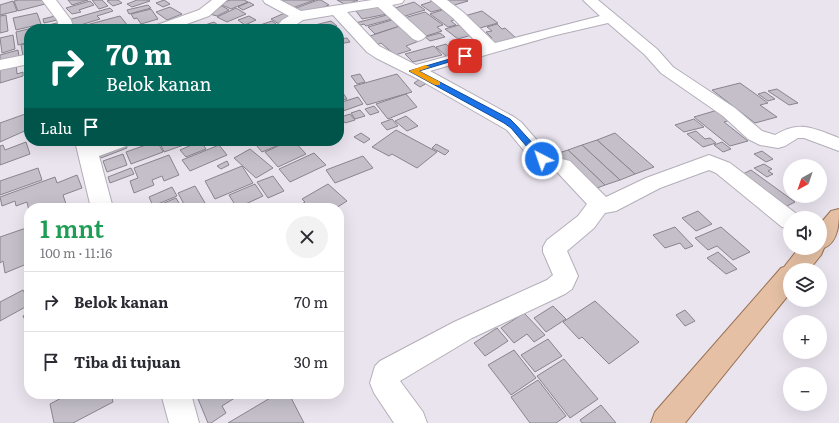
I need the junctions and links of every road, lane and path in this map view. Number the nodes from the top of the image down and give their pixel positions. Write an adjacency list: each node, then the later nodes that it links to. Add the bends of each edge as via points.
1 (49, 0): 11 (street)
2 (220, 0): 12 (street, via 208,11)
3 (270, 0): 9 (street)
4 (397, 0): 7 (street)
5 (438, 0): 15 (street, via 458,15)
6 (590, 0): 10 (street)
7 (381, 3): 8 (street); 14 (street)
8 (338, 6): 9 (street); 18 (street, via 373,49)
9 (299, 16): 13 (street)
10 (612, 18): 15 (street); 19 (street, via 651,52 667,70 713,100 755,135 767,141 778,142 791,134 806,132)
11 (65, 24)
12 (183, 24)
13 (286, 24)
14 (418, 36)
15 (492, 49): 18 (street)
16 (24, 60): 17 (street)
17 (0, 65)
18 (413, 71): 22 (street, via 507,121 542,159 563,166)
19 (839, 145)
20 (86, 147): 21 (street)
21 (101, 203)
22 (600, 204): 23 (street, via 608,205 653,183 709,162 723,168); 31 (street, via 586,222 554,247 566,276 563,282 463,330 385,376 384,382)
23 (783, 215)
24 (839, 217): 25 (main road)
25 (827, 232)
26 (807, 255): 27 (main road)
27 (801, 263)
28 (783, 284): 32 (main road)
29 (177, 399): 30 (street)
30 (184, 423)
31 (412, 423)
32 (666, 423)

